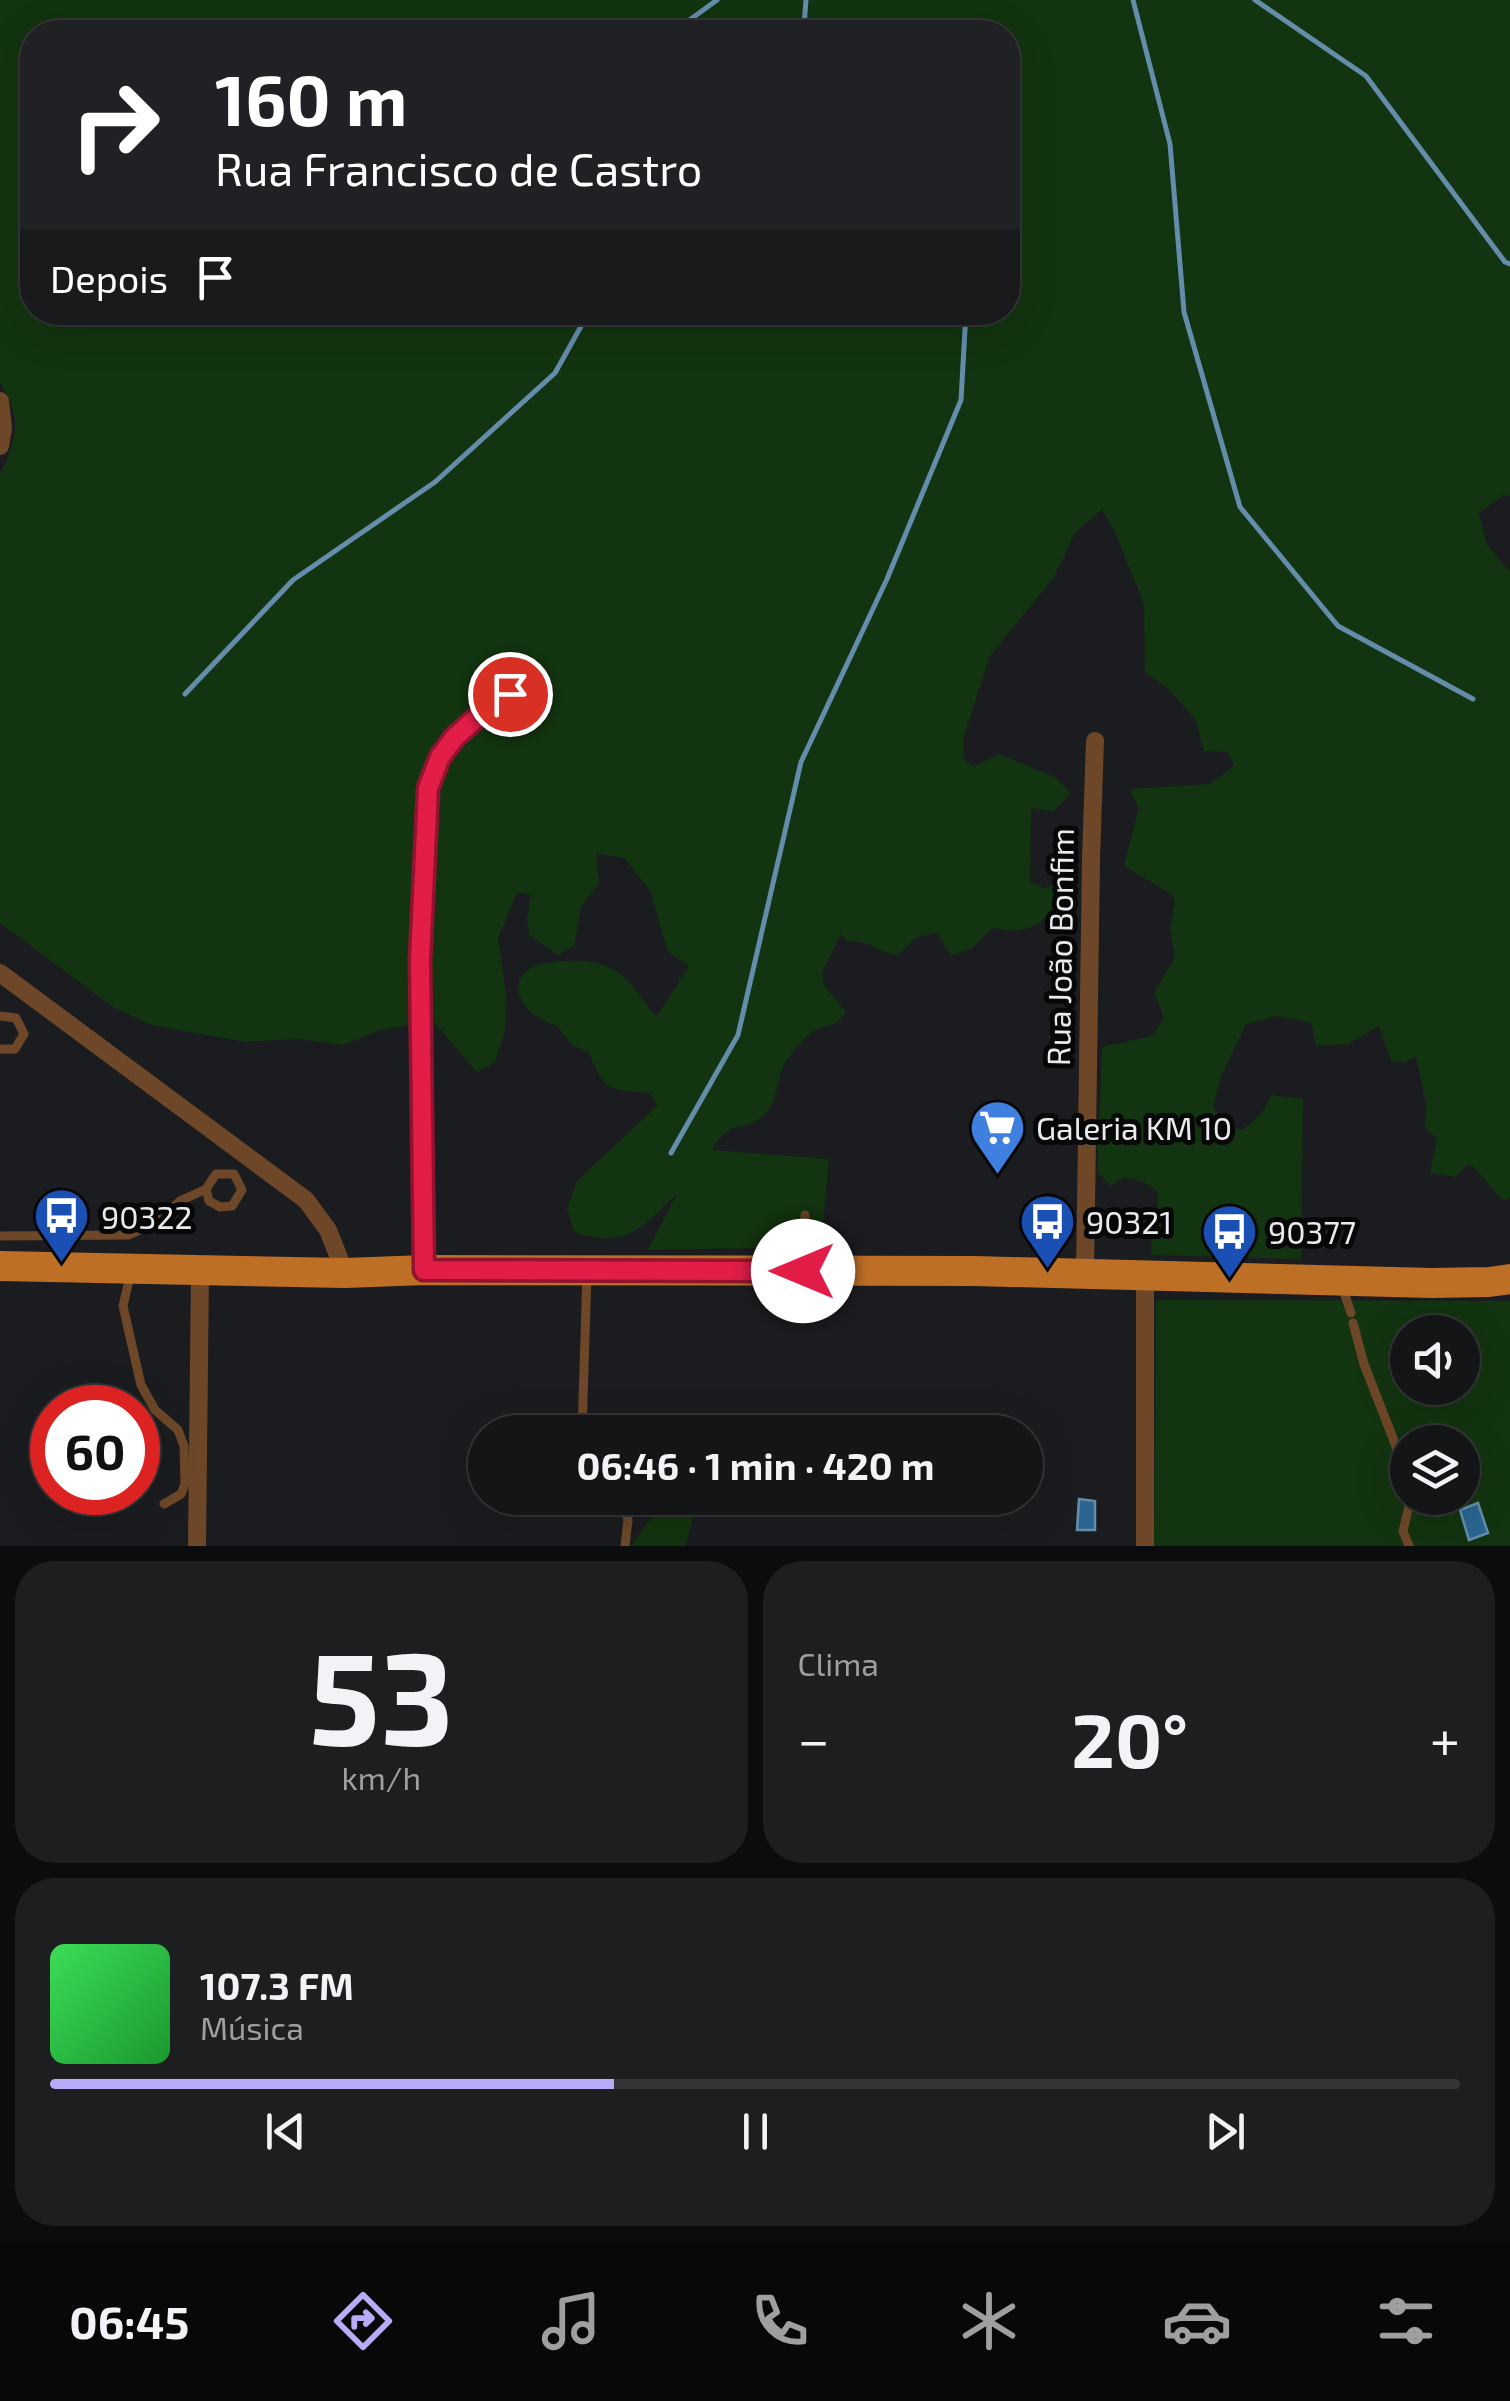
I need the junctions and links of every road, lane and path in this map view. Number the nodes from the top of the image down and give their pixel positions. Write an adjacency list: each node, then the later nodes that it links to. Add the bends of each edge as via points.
1 (0, 400): 2 (street)
2 (0, 446)
3 (532, 680): 13 (street, via 455,737 428,788 420,960)
4 (1096, 741): 18 (street, Rua João Bonfim)
5 (0, 973): 17 (street, via 306,1200 328,1230)
6 (0, 1016): 7 (lane, via 16,1018 24,1034 15,1049)
7 (0, 1049)
8 (206, 1189): 8 (lane, via 220,1207 232,1206 242,1190 228,1172 210,1178); 10 (lane, via 129,1236)
9 (805, 1216): 16 (lane)
10 (0, 1236)
11 (0, 1266): 12 (main road)
12 (132, 1270): 15 (main road); 24 (lane, via 123,1306 141,1385 184,1446 182,1494)
13 (424, 1270): 14 (main road); 17 (main road)
14 (586, 1270): 16 (main road); 22 (lane)
15 (200, 1271): 17 (main road); 27 (street)
16 (803, 1271): 18 (main road)
17 (345, 1273)
18 (1085, 1274): 19 (main road)
19 (1145, 1277): 21 (main road); 29 (street)
20 (1510, 1279): 21 (main road)
21 (1341, 1281): 23 (lane)
22 (582, 1415)
23 (1390, 1431)
24 (164, 1504)
25 (626, 1515): 28 (lane)
26 (1407, 1515): 30 (lane)
27 (197, 1546)
28 (625, 1546)
29 (1145, 1546)
30 (1408, 1546)

